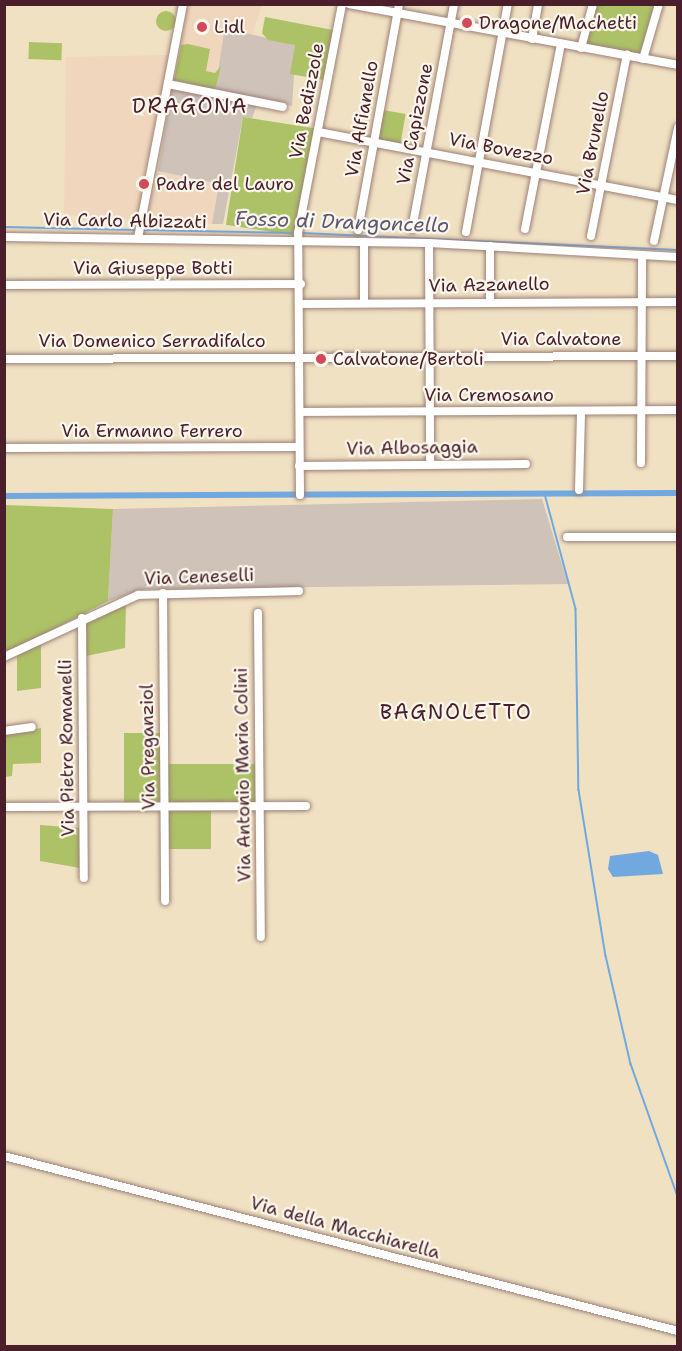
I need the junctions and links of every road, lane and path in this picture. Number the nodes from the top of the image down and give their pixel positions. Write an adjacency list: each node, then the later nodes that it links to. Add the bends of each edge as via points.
1 (183, 4): 19 (street)
2 (342, 4): 22 (street, Via Bedizzole)
3 (349, 4): 10 (street)
4 (399, 4): 10 (street, Via Alfianello)
5 (454, 4): 11 (street, Via Capizzone)
6 (508, 4): 12 (street)
7 (538, 4): 13 (street)
8 (593, 4): 15 (street)
9 (659, 4): 17 (street)
10 (398, 14): 11 (street); 23 (street, Via Alfianello)
11 (450, 24): 12 (street); 24 (street, Via Capizzone)
12 (502, 33): 13 (street); 25 (street)
13 (532, 39): 14 (street)
14 (561, 44): 15 (street); 26 (street)
15 (581, 48): 16 (street)
16 (627, 56): 17 (street); 27 (street, Via Brunello)
17 (643, 59): 18 (street)
18 (678, 65)
19 (168, 84): 20 (street); 36 (street)
20 (283, 107)
21 (678, 128): 28 (street)
22 (318, 132): 23 (street, Via Bovezzo); 37 (street, Via Bedizzole)
23 (374, 142): 24 (street, Via Bovezzo); 31 (street, Via Alfianello)
24 (427, 152): 25 (street, Via Bovezzo); 32 (street, Via Capizzone)
25 (479, 162): 26 (street, Via Bovezzo); 33 (street)
26 (536, 172): 27 (street, Via Bovezzo); 30 (street)
27 (602, 185): 28 (street, Via Bovezzo); 34 (street, Via Brunello)
28 (664, 197): 29 (street, Via Bovezzo); 38 (street)
29 (678, 200)
30 (525, 229)
31 (358, 230)
32 (412, 230)
33 (466, 232)
34 (591, 236)
35 (4, 237): 36 (street, Via Carlo Albizzati)
36 (138, 238): 37 (street, Via Carlo Albizzati)
37 (299, 240): 39 (street, Via Carlo Albizzati); 44 (street, Via Bedizzole)
38 (654, 241)
39 (364, 242): 40 (street, Via Carlo Albizzati); 50 (street)
40 (429, 243): 41 (street, Via Carlo Albizzati); 47 (street)
41 (490, 246): 42 (street, Via Carlo Albizzati); 46 (street)
42 (642, 255): 43 (street, Via Carlo Albizzati); 48 (street)
43 (678, 257)
44 (301, 284): 45 (street, Via Giuseppe Botti); 51 (street, Via Bedizzole)
45 (4, 285)
46 (490, 301): 47 (street, Via Azzanello); 48 (street, Via Azzanello)
47 (430, 302): 50 (street, Via Azzanello); 52 (street)
48 (640, 302): 49 (street, Via Azzanello); 53 (street)
49 (678, 302)
50 (364, 303): 51 (street, Via Azzanello)
51 (301, 304): 55 (street, Via Bedizzole)
52 (429, 356): 53 (street, Via Calvatone); 55 (street, Via Calvatone); 58 (street)
53 (640, 356): 54 (street, Via Calvatone); 60 (street)
54 (678, 356)
55 (300, 357): 56 (street, Via Domenico Serradifalco); 61 (street, Via Bedizzole)
56 (4, 359)
57 (678, 410): 60 (street, Via Cremosano)
58 (430, 411): 59 (street, Via Cremosano); 61 (street, Via Cremosano); 66 (street)
59 (581, 411): 60 (street, Via Cremosano); 68 (street)
60 (640, 411): 64 (street)
61 (300, 412): 62 (street, Via Bedizzole)
62 (299, 447): 63 (street, Via Ermanno Ferrero); 67 (street, Via Bedizzole)
63 (4, 448)
64 (641, 463)
65 (526, 464): 66 (street, Via Albosaggia)
66 (430, 465): 67 (street, Via Albosaggia)
67 (299, 466): 69 (street, Via Bedizzole)
68 (579, 490)
69 (300, 495)
70 (567, 537): 71 (street)
71 (678, 537)
72 (299, 591): 73 (street, Via Ceneselli)
73 (162, 593): 75 (street, Via Ceneselli, via 132,597); 83 (street, Via Preganziol)
74 (258, 613): 79 (street, Via Antonio Maria Colini)
75 (82, 618): 76 (street, Via Ceneselli); 82 (street, Via Pietro Romanelli)
76 (4, 657)
77 (32, 727): 78 (street)
78 (4, 731)
79 (260, 806): 80 (street); 83 (street); 86 (street, Via Antonio Maria Colini)
80 (306, 806)
81 (4, 807): 82 (street)
82 (84, 808): 83 (street); 84 (street, Via Pietro Romanelli)
83 (165, 808): 85 (street, Via Preganziol)
84 (84, 878)
85 (165, 901)
86 (261, 937)
87 (4, 1156): 88 (street, Via della Macchiarella)
88 (678, 1331)

